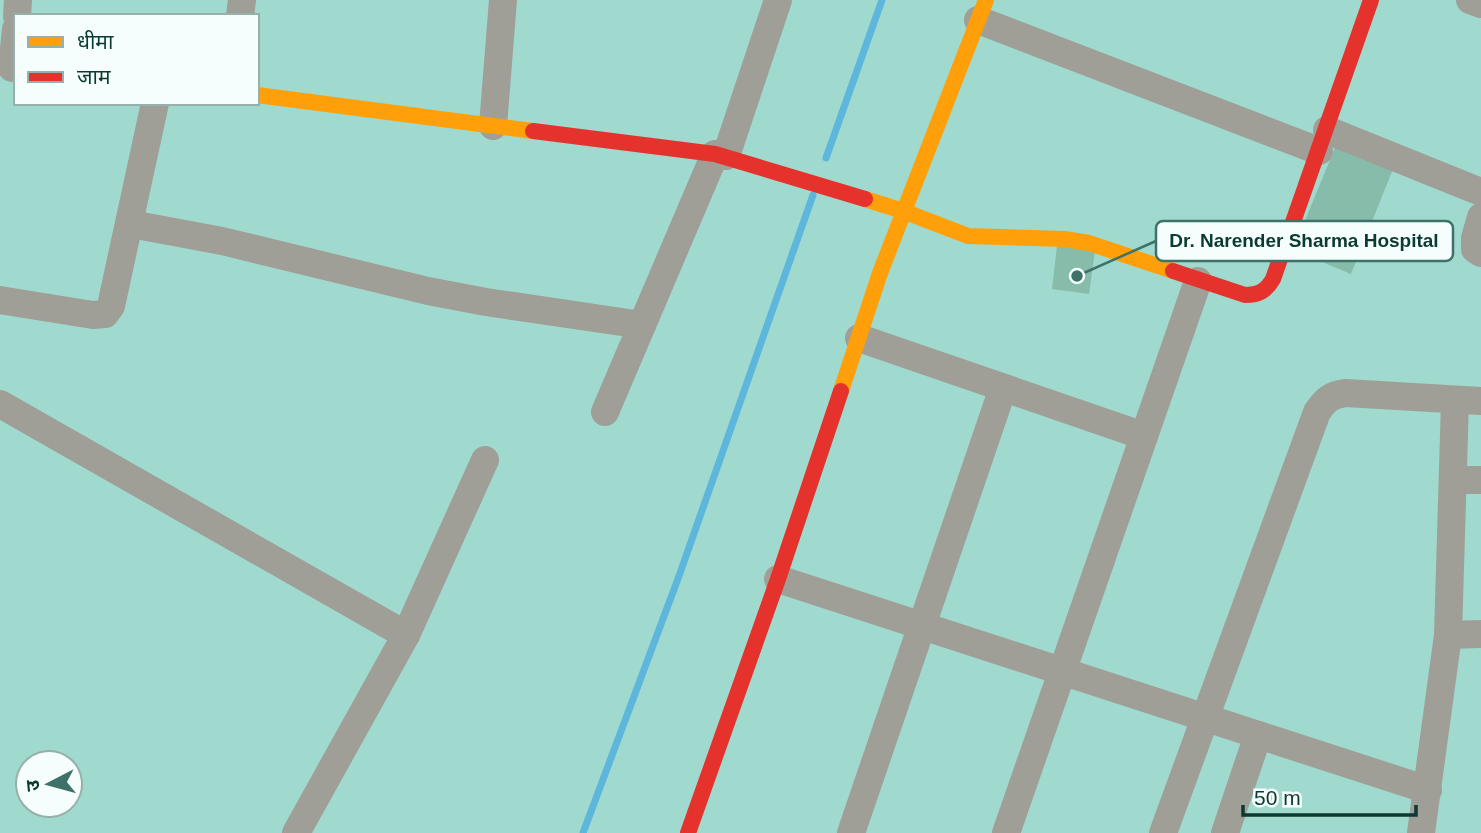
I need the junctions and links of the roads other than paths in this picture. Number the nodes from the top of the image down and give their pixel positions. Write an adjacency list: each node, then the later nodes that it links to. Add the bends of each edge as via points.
1 (503, 0): 11 (street)
2 (778, 0): 13 (street)
3 (1470, 0): 5 (street)
4 (1365, 2): 12 (street)
5 (1481, 4)
6 (982, 10): 12 (street); 15 (street)
7 (14, 40): 8 (street)
8 (9, 68)
9 (259, 95): 11 (street)
10 (155, 105): 17 (street)
11 (493, 125): 13 (street)
12 (1323, 141): 14 (street); 19 (street, via 1267,289 1245,295)
13 (720, 155): 15 (street); 21 (street)
14 (1481, 192)
15 (903, 211): 19 (street, via 968,236 1089,243); 22 (street)
16 (1481, 217): 18 (street, via 1475,249)
17 (131, 224): 20 (street, via 111,306 105,314); 21 (street, via 485,302)
18 (1481, 253)
19 (1198, 281): 27 (street)
20 (0, 300)
21 (642, 325): 26 (street)
22 (859, 338): 23 (street); 30 (street)
23 (1003, 388): 27 (street); 31 (street)
24 (1468, 401): 29 (street); 36 (street, via 1346,393 1331,395 1324,402)
25 (0, 404): 33 (street)
26 (605, 412)
27 (1144, 436): 35 (street)
28 (485, 460): 33 (street)
29 (1467, 480): 34 (street)
30 (778, 579): 31 (street); 40 (street)
31 (922, 626): 35 (street); 41 (street)
32 (1481, 634): 34 (street)
33 (407, 635): 39 (street)
34 (1448, 635): 38 (street)
35 (1062, 671): 36 (street); 42 (street)
36 (1206, 718): 37 (street); 43 (street)
37 (1258, 735): 38 (street); 44 (street)
38 (1428, 790): 45 (street)
39 (296, 833)
40 (688, 833)
41 (851, 833)
42 (1006, 833)
43 (1163, 833)
44 (1225, 833)
45 (1421, 833)

